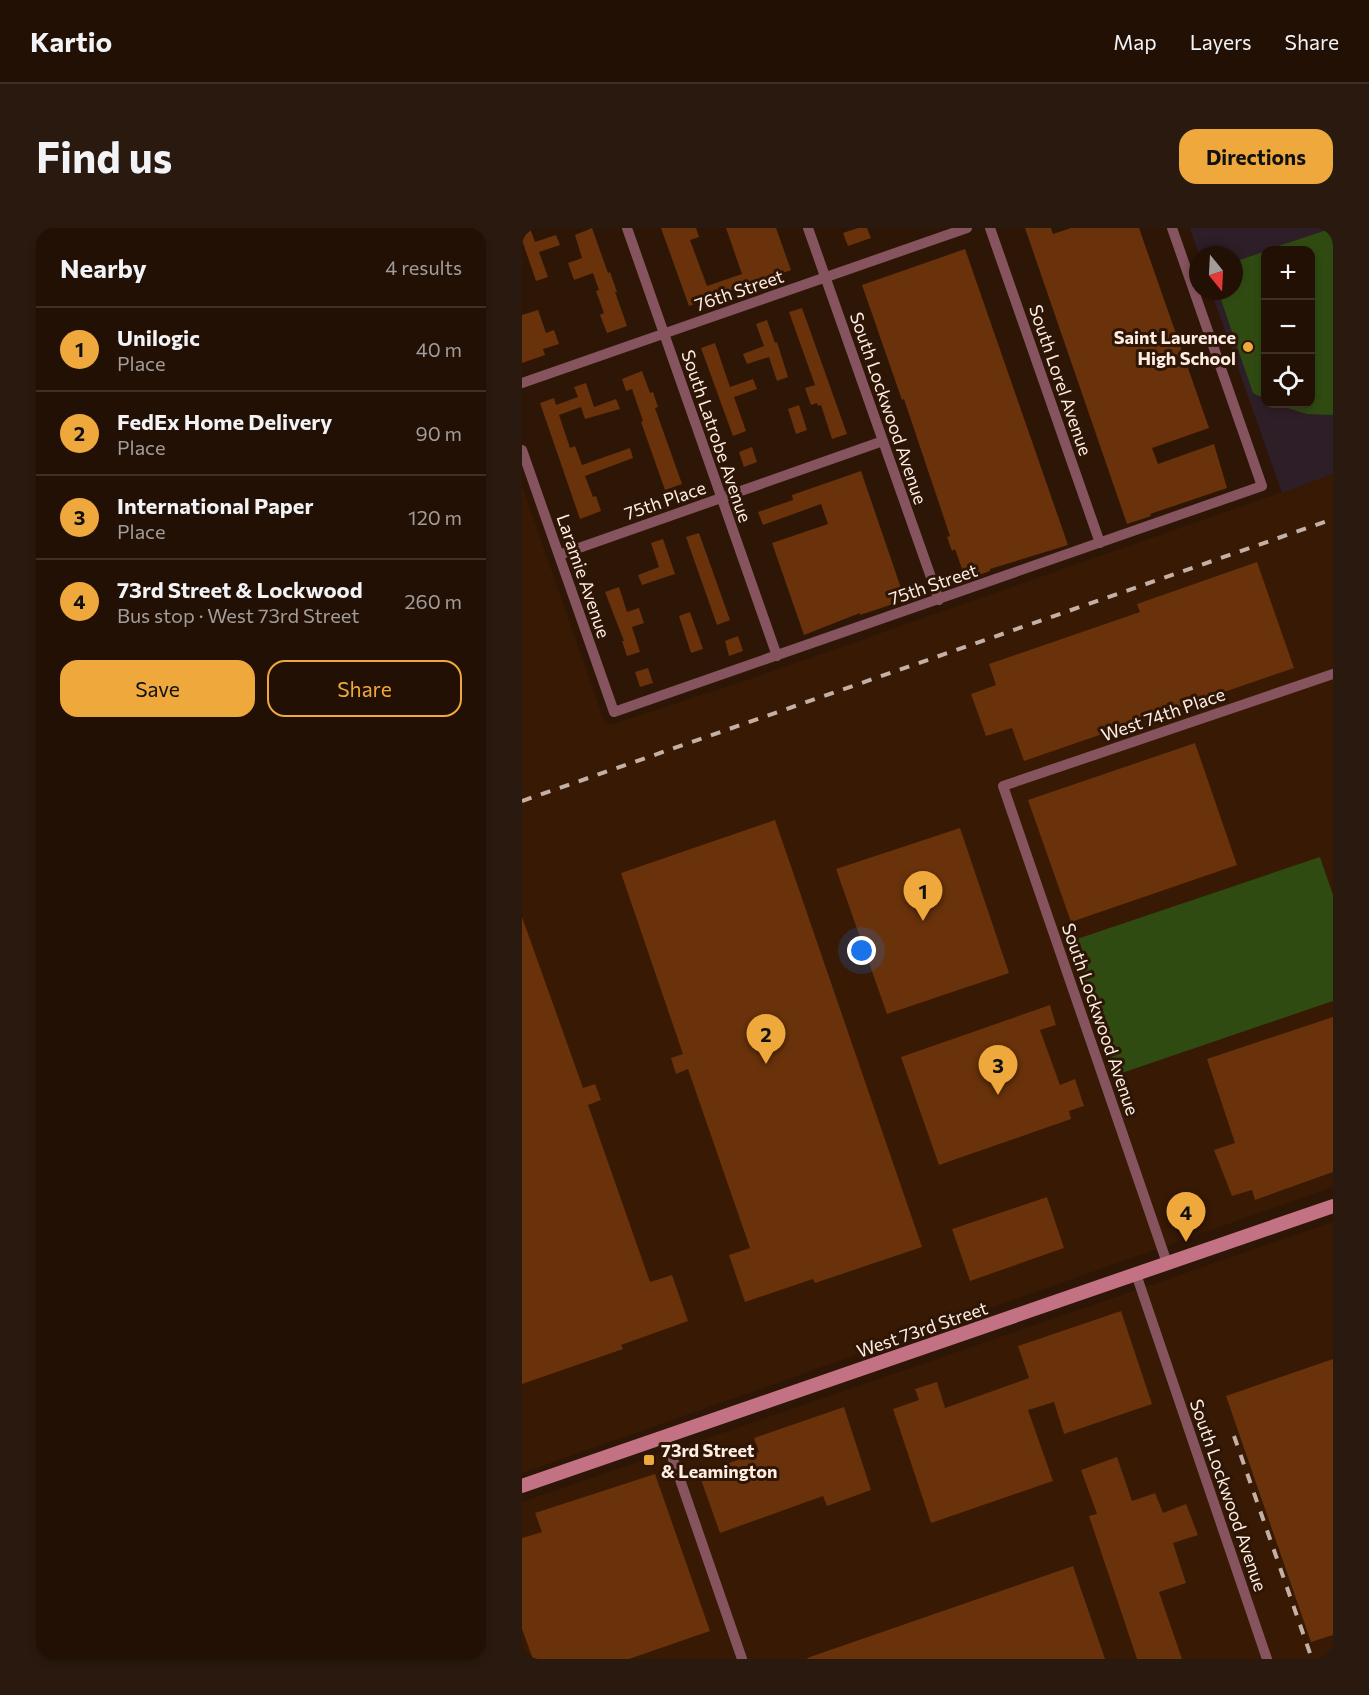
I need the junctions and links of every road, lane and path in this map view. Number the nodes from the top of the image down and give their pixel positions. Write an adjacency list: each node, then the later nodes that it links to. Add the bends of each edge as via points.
1 (627, 228): 7 (street, South Latrobe Avenue)
2 (808, 228): 6 (street, South Lockwood Avenue)
3 (967, 228): 6 (street, 76th Street)
4 (990, 228): 12 (street, South Lorel Avenue)
5 (1172, 228): 12 (street, 75th Street, via 1262,486)
6 (826, 277): 7 (street, 76th Street); 9 (street, South Lockwood Avenue)
7 (664, 333): 8 (street, 76th Street); 11 (street, South Latrobe Avenue)
8 (522, 383)
9 (883, 441): 11 (street, 75th Place); 14 (street, South Lockwood Avenue)
10 (522, 450): 13 (street, Laramie Avenue)
11 (721, 498): 13 (street, 75th Place); 15 (street, South Latrobe Avenue)
12 (1100, 543): 14 (street, 75th Street)
13 (559, 555): 17 (street, Laramie Avenue)
14 (939, 600): 15 (street, 75th Street)
15 (777, 656): 17 (street, 75th Street)
16 (1333, 674): 18 (street, West 74th Place)
17 (614, 712)
18 (1003, 786): 20 (street, South Lockwood Avenue)
19 (1333, 1206): 20 (street, West 73rd Street)
20 (1167, 1263): 21 (street, West 73rd Street)
21 (1136, 1274): 22 (street, West 73rd Street); 25 (street, South Lockwood Avenue)
22 (665, 1436): 23 (street, West 73rd Street); 24 (street)
23 (522, 1486)
24 (742, 1659)
25 (1267, 1659)

